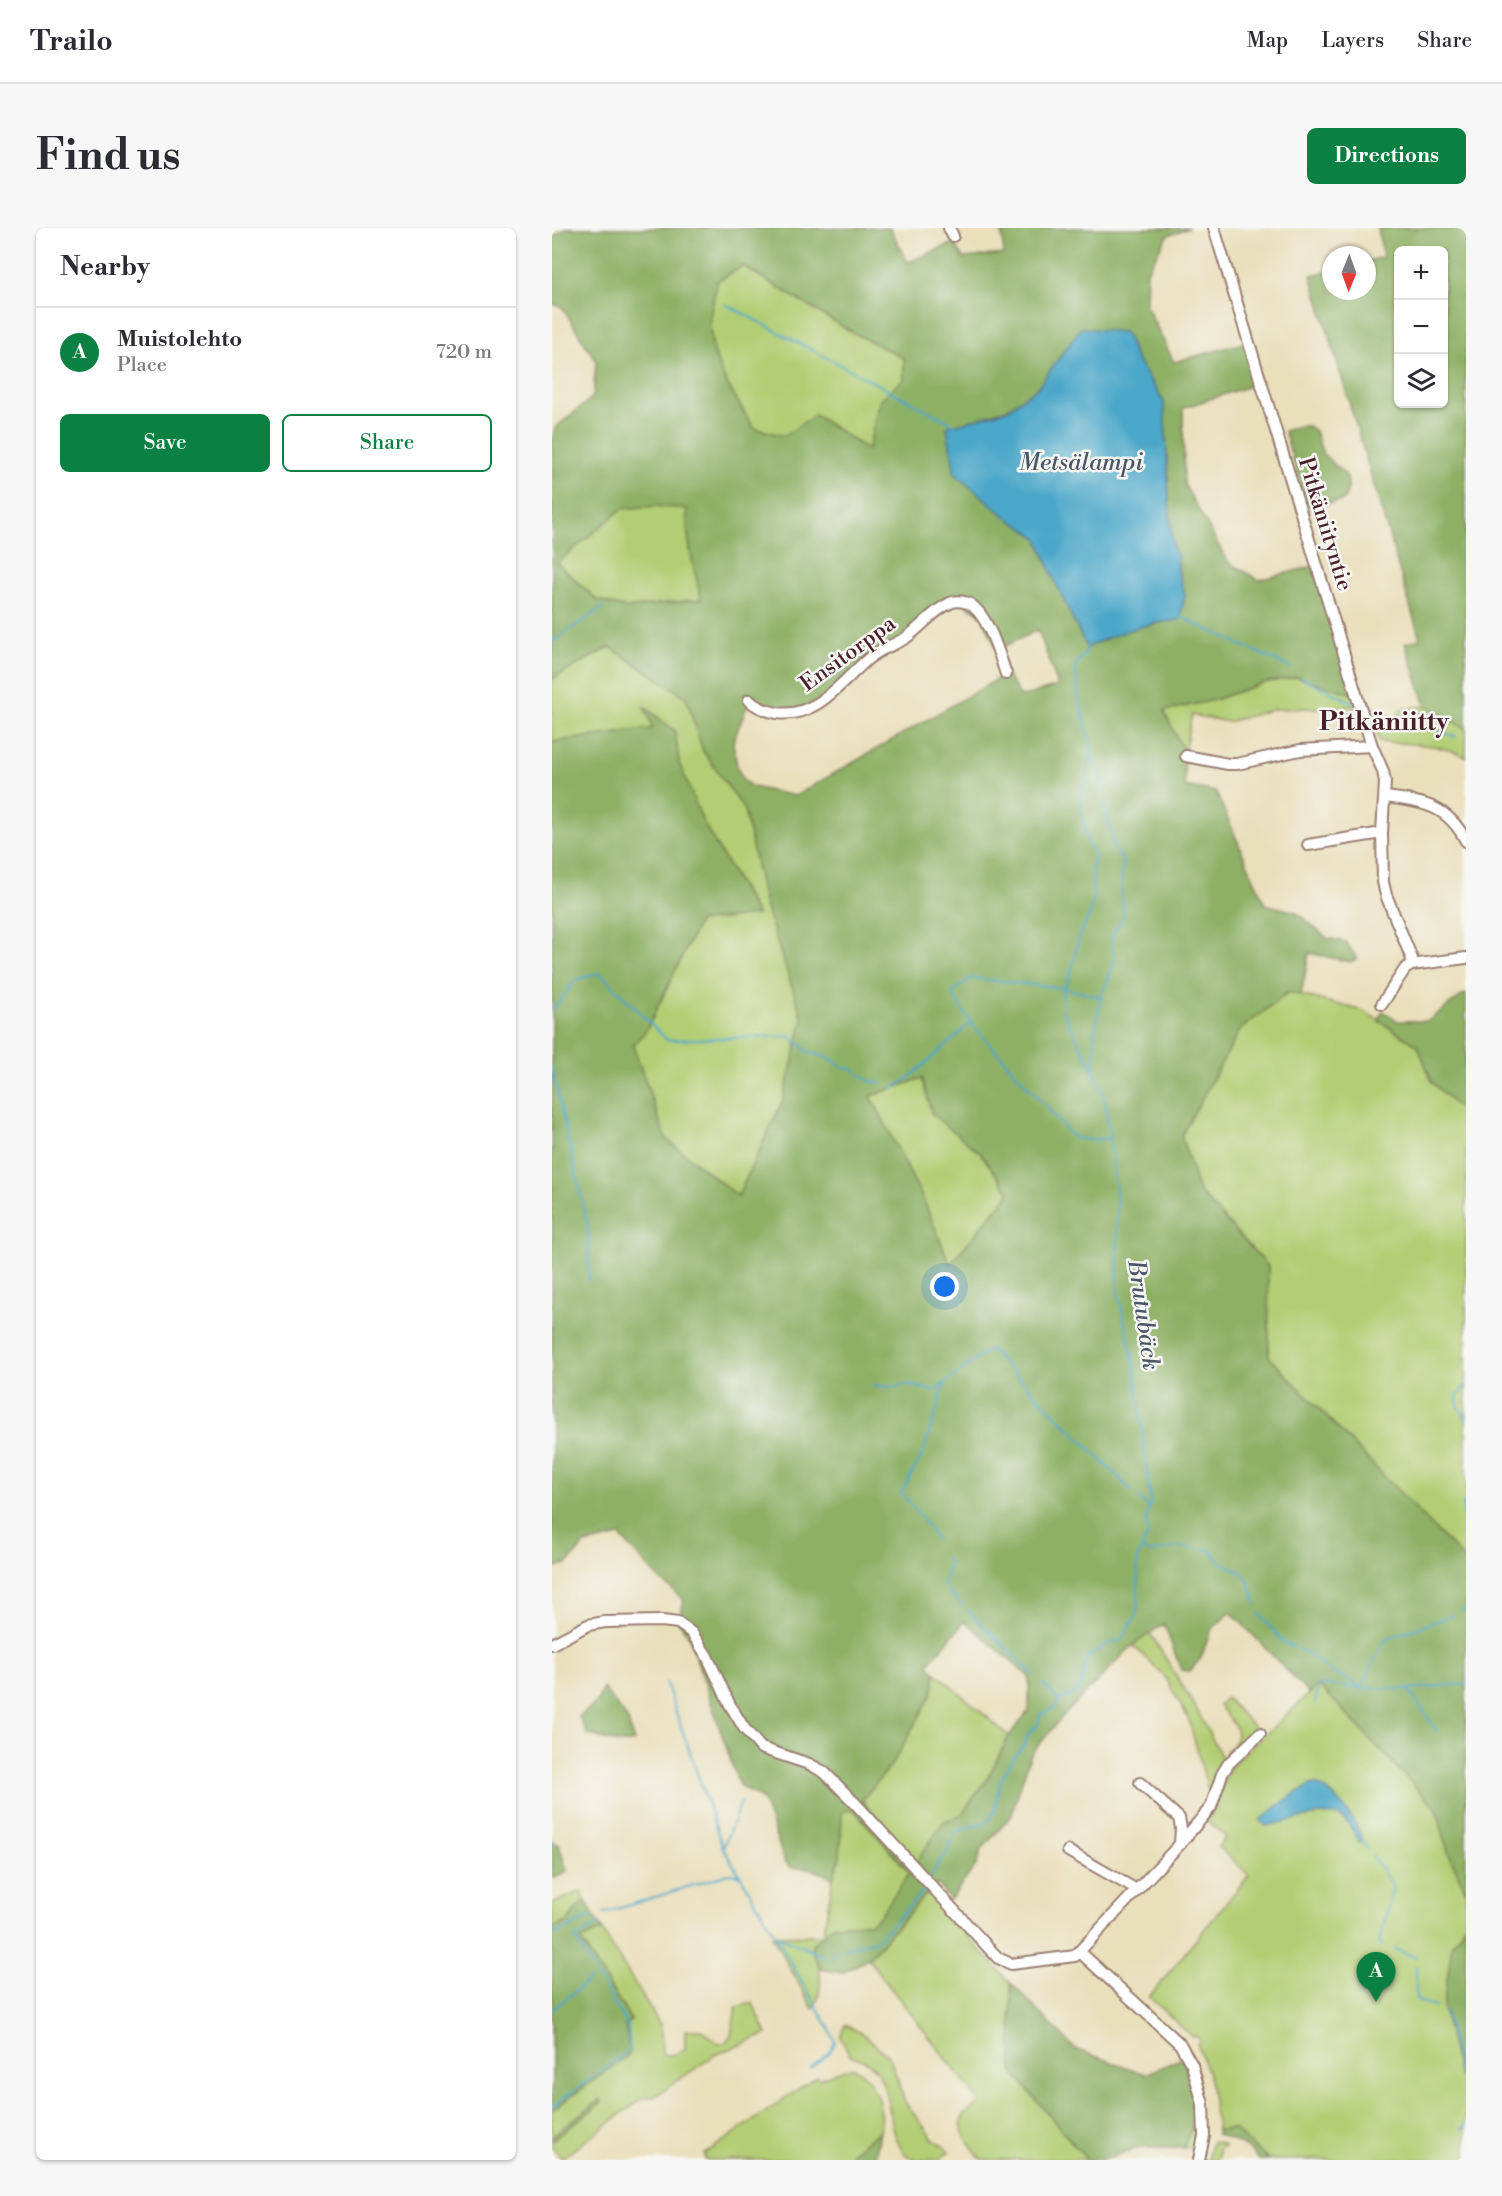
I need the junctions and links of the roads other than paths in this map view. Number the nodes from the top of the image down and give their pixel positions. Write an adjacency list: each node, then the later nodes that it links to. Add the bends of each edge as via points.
1 (1214, 228): 4 (street, Pitkäniityntie)
2 (1006, 674): 3 (street, Ensitorppa, via 982,615 964,602 955,601 907,637 870,657 834,693 803,710 774,713)
3 (749, 700)
4 (1372, 746): 5 (street, via 1300,750 1237,764); 6 (street, Pitkäniityntie, via 1383,771)
5 (1186, 756)
6 (1385, 797): 7 (street, Pitkäniityntie); 8 (street, via 1435,807 1447,814)
7 (1382, 833): 9 (street); 11 (street, Pitkäniityntie, via 1383,882)
8 (1466, 841)
9 (1308, 845)
10 (1466, 958): 11 (street)
11 (1411, 965): 12 (street)
12 (1382, 1004)
13 (552, 1644): 19 (street, via 588,1625 605,1622 678,1623 694,1635 744,1728 761,1748 824,1772 998,1958 1011,1964 1068,1958)
14 (1260, 1734): 16 (street, via 1229,1763 1211,1807)
15 (1140, 1782): 16 (street, via 1179,1818)
16 (1180, 1844): 18 (street)
17 (1068, 1851): 18 (street)
18 (1137, 1890): 19 (street)
19 (1080, 1952): 20 (street, via 1180,2044 1192,2065 1203,2104 1204,2136)
20 (1199, 2160)

